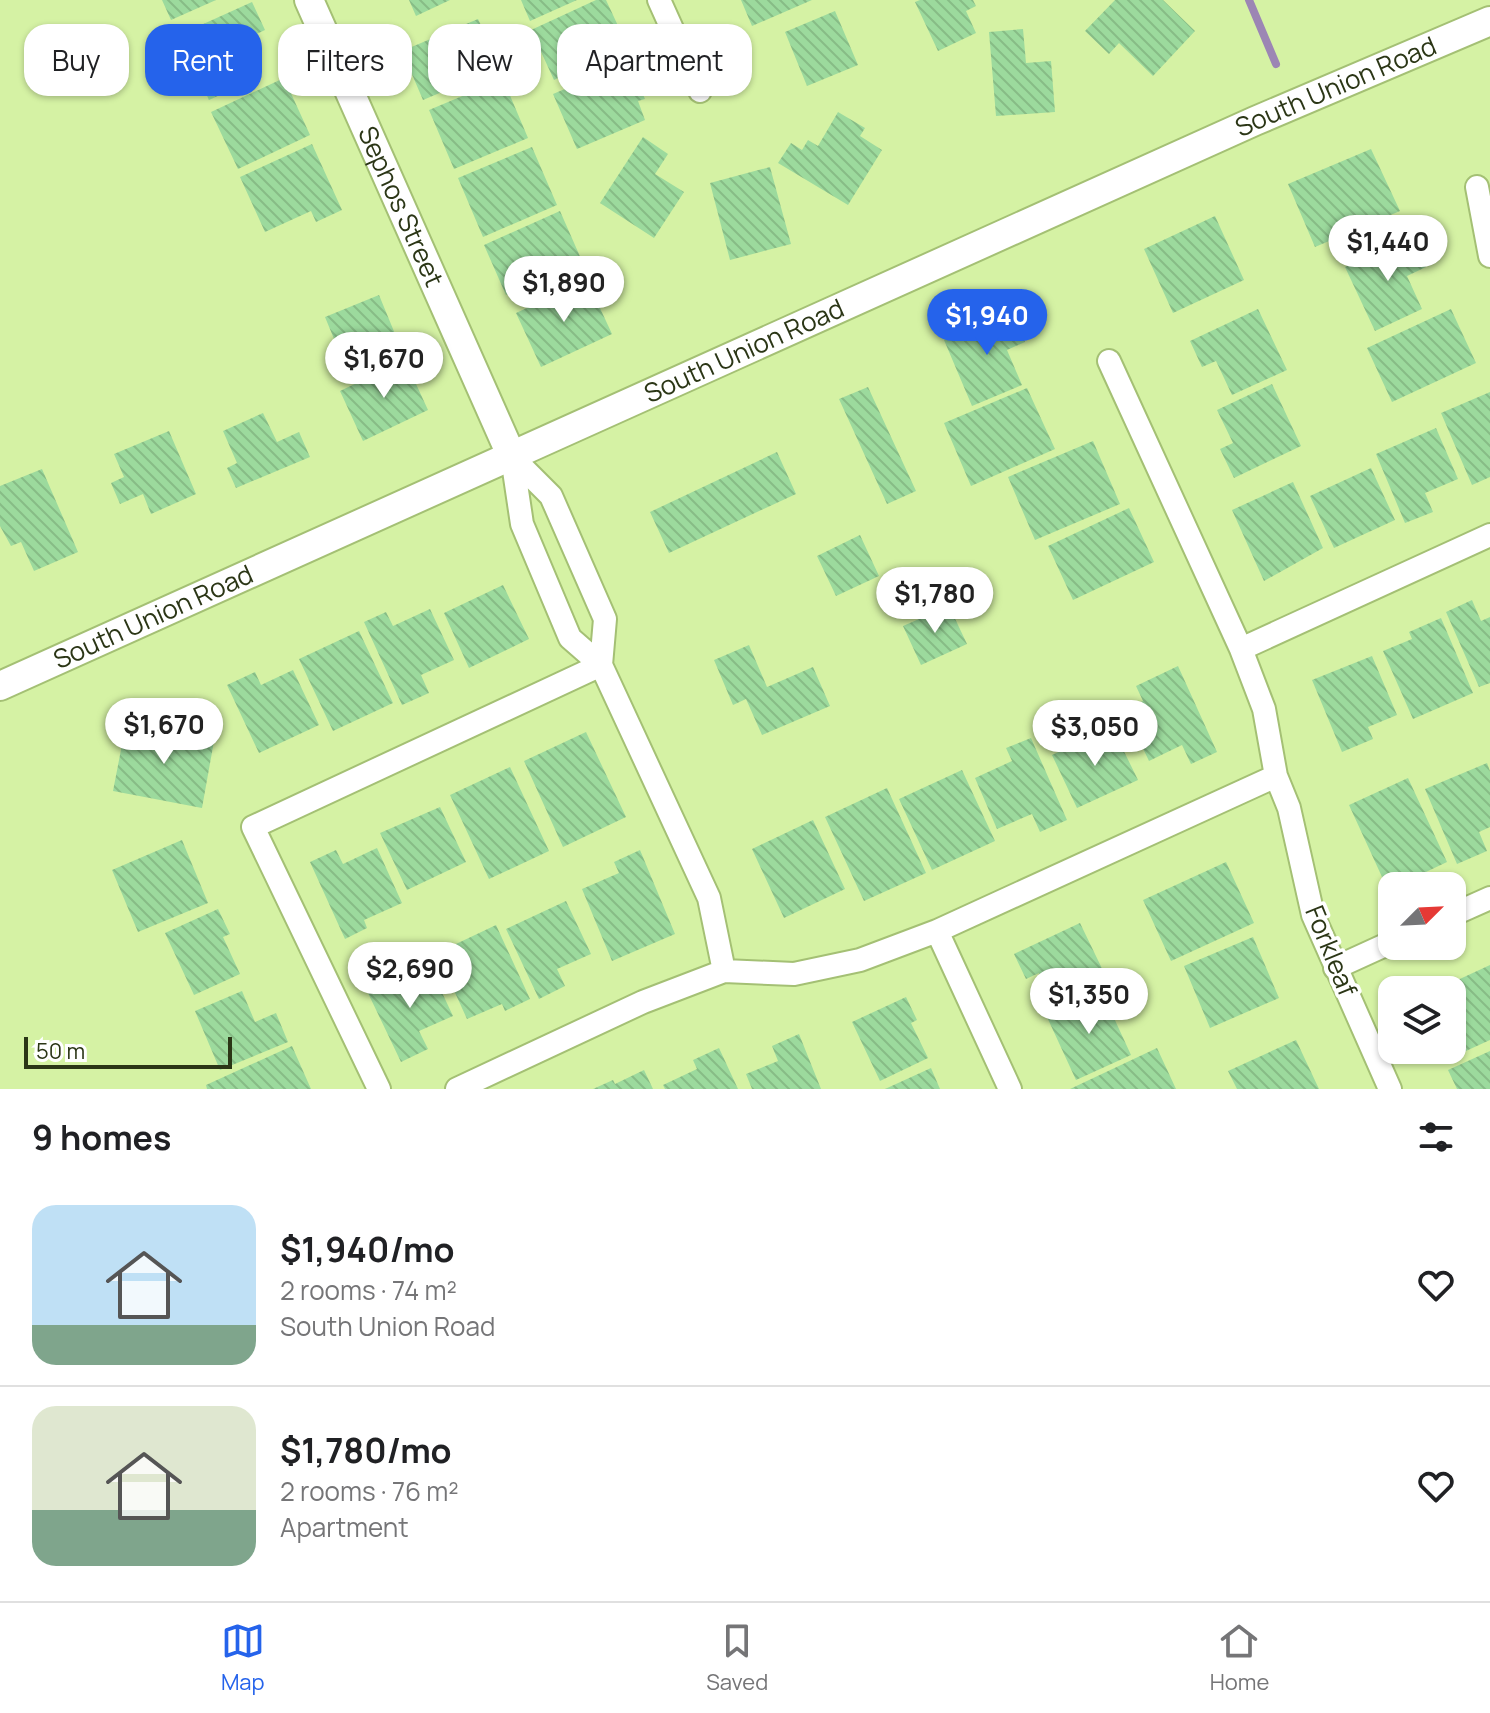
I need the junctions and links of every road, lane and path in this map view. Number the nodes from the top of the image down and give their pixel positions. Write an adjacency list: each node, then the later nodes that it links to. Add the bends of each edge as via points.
1 (309, 0): 8 (street, Sephos Street)
2 (659, 0): 4 (street)
3 (1490, 21): 8 (street, South Union Road, via 1226,134)
4 (670, 24)
5 (1477, 187): 6 (street)
6 (1490, 256)
7 (1109, 361): 10 (street, Forkleaf)
8 (512, 457): 11 (street, via 522,524 570,638); 11 (street, via 551,496 605,619); 12 (street, South Union Road)
9 (1490, 535): 10 (street)
10 (1241, 649): 13 (street, Forkleaf, via 1264,709)
11 (601, 665): 19 (street, via 709,898); 20 (street, via 253,827)
12 (0, 686)
13 (1276, 776): 16 (street); 18 (street, Forkleaf, via 1289,808 1313,915)
14 (1490, 898): 15 (street)
15 (1466, 909)
16 (937, 931): 19 (street, via 860,960 794,974); 22 (street)
17 (1378, 948): 18 (street)
18 (1335, 968): 23 (street, Forkleaf)
19 (724, 971): 21 (street, via 643,1002)
20 (379, 1089)
21 (457, 1089)
22 (1010, 1089)
23 (1390, 1089)

